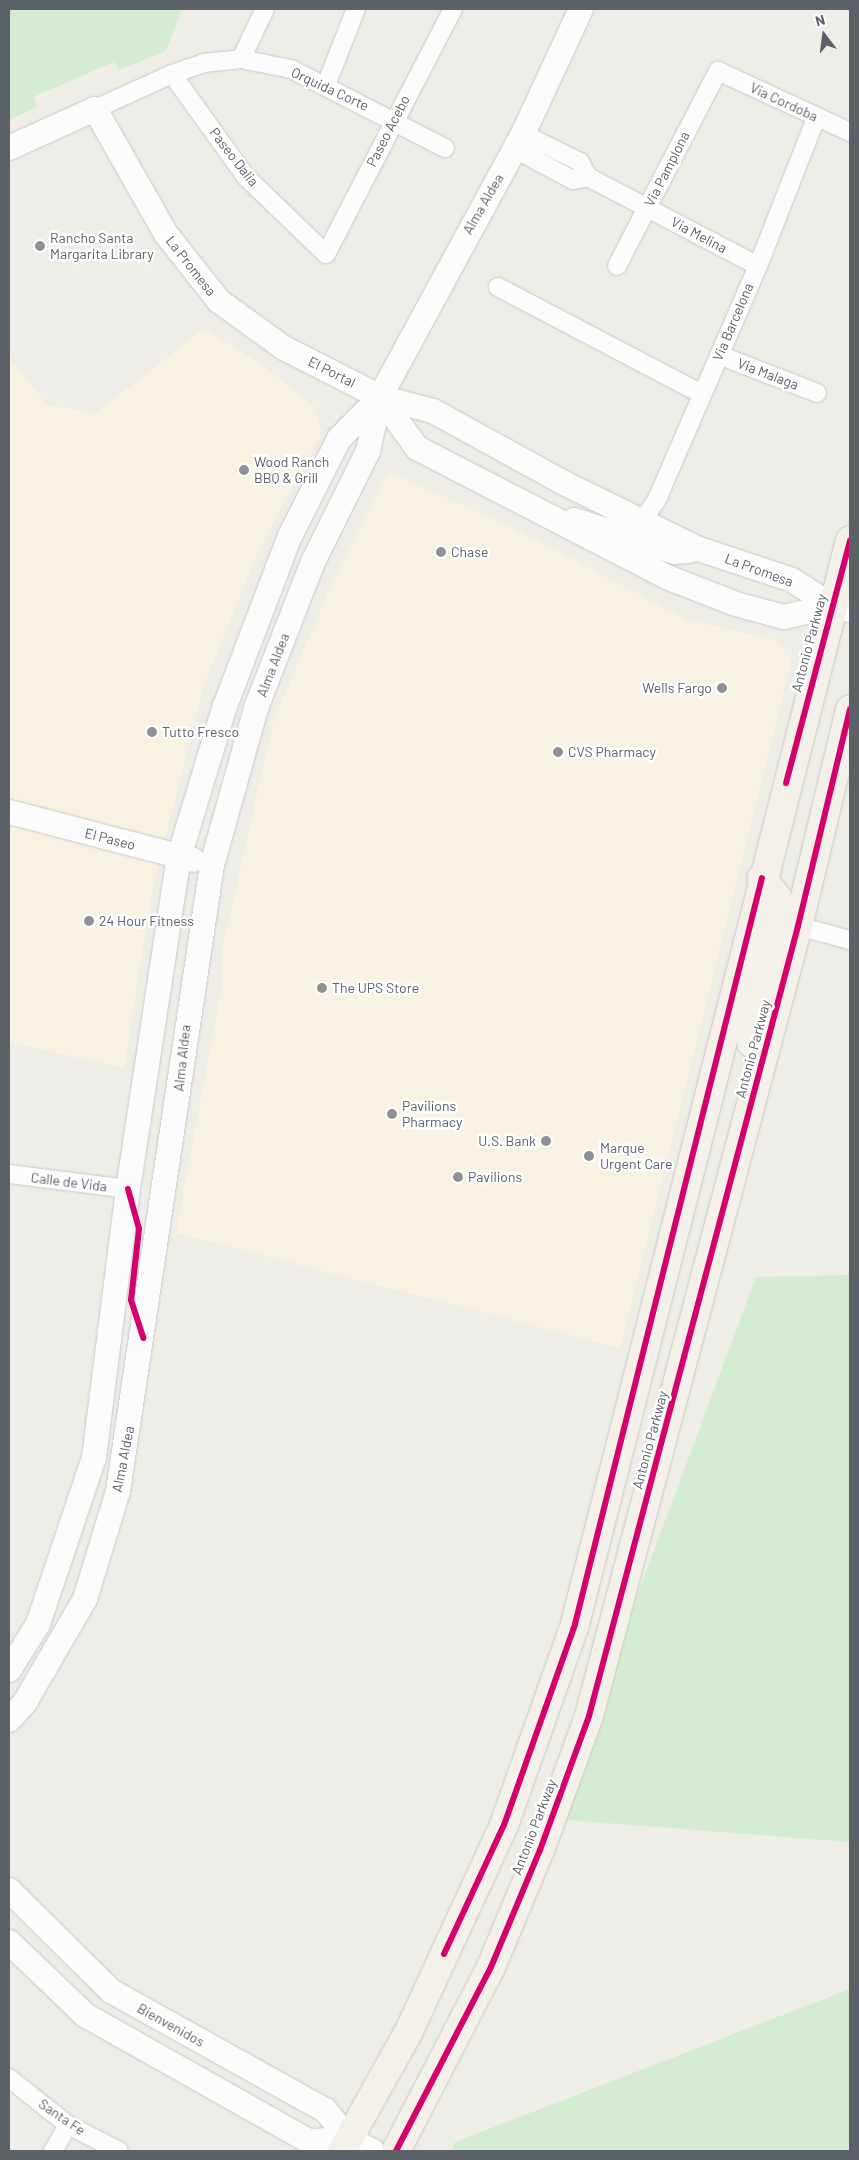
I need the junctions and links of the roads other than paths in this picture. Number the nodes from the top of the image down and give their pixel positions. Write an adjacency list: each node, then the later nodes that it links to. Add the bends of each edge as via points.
1 (265, 9): 5 (street)
2 (356, 9): 8 (street)
3 (453, 9): 11 (street, Paseo Acebo)
4 (581, 9): 13 (main road, Alma Aldea)
5 (241, 59): 7 (street, Orquida Corte, via 204,63); 8 (street, Orquida Corte, via 291,69)
6 (718, 71): 10 (street, Via Cordoba); 16 (street, Via Pamplona)
7 (172, 74): 9 (street, Orquida Corte); 17 (street, Paseo Dalia, via 246,178)
8 (326, 85): 11 (street, Orquida Corte)
9 (95, 109): 14 (main road); 21 (main road, La Promesa, via 166,234 219,302)
10 (816, 118): 12 (street, Via Cordoba); 19 (street, Via Barcelona)
11 (392, 120): 15 (street, Orquida Corte); 17 (street, Paseo Acebo)
12 (850, 132)
13 (519, 141): 16 (street, Via Melina, via 580,162 588,177); 25 (main road, Alma Aldea)
14 (9, 148)
15 (445, 148)
16 (647, 207): 18 (street, Via Pamplona); 19 (street, Via Melina)
17 (326, 254)
18 (617, 266)
19 (758, 266): 22 (street, Via Barcelona)
20 (498, 288): 24 (street)
21 (284, 348): 25 (main road, El Portal)
22 (719, 355): 23 (street, Via Malaga); 24 (street, Via Barcelona)
23 (817, 393)
24 (702, 394): 26 (street, Via Barcelona, via 658,497)
25 (380, 397): 26 (main road, La Promesa, via 433,411); 27 (main road, via 417,448); 33 (main road, Alma Aldea, via 339,439 290,536 225,706); 34 (main road, Alma Aldea, via 368,452 313,562 256,708)
26 (642, 522): 29 (main road, La Promesa)
27 (561, 526): 29 (main road, via 581,519 674,552); 30 (main road, via 736,604 784,617)
28 (850, 540): 30 (main road, Antonio Parkway)
29 (699, 549): 30 (main road, La Promesa, via 792,580)
30 (841, 608): 35 (main road, Antonio Parkway)
31 (850, 709): 36 (main road, Antonio Parkway)
32 (9, 812): 33 (main road, El Paseo)
33 (179, 857): 34 (main road, El Paseo); 40 (main road, Alma Aldea)
34 (212, 864): 41 (main road, Alma Aldea, via 186,1015)
35 (762, 878): 38 (main road, via 778,898 751,1040); 48 (main road, Antonio Parkway, via 575,1624 543,1723 504,1825 421,2006)
36 (798, 926): 37 (street); 38 (main road, Antonio Parkway)
37 (850, 940)
38 (756, 1082): 52 (main road, Antonio Parkway, via 589,1716 540,1850 491,1967)
39 (9, 1174): 40 (street, Calle de Vida)
40 (128, 1189): 41 (main road, via 139,1229 131,1300); 42 (main road, Alma Aldea, via 90,1474 38,1624)
41 (143, 1338): 43 (main road, Alma Aldea, via 124,1463 85,1599 25,1702)
42 (9, 1670)
43 (9, 1720)
44 (9, 1890): 48 (main road, Bienvenidos, via 111,1991 325,2110)
45 (9, 1942): 48 (main road, via 85,2015 309,2141)
46 (9, 2078): 47 (street, Santa Fe)
47 (68, 2125): 49 (street); 50 (street, Santa Fe)
48 (346, 2145): 51 (main road, Bienvenidos)
49 (53, 2151)
50 (119, 2151)
51 (373, 2151)
52 (396, 2151)

